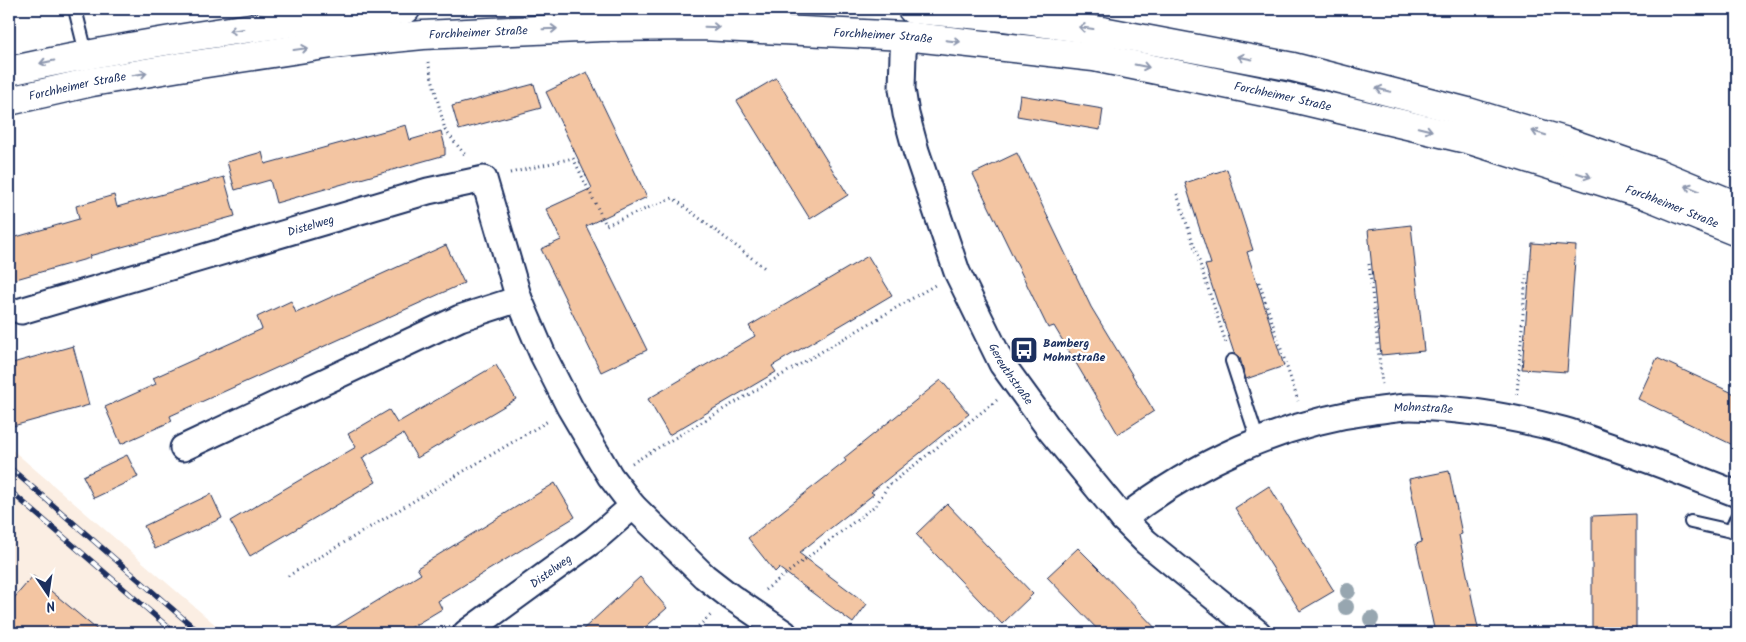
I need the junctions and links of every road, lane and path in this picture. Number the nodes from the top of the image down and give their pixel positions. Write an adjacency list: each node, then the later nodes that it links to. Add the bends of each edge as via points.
1 (75, 9): 4 (lane)
2 (406, 9): 4 (street, one-way to 4, via 307,19)
3 (908, 20): 7 (street, Forchheimer Straße, one-way to 3, via 332,44 422,35); 11 (street, Forchheimer Straße, one-way to 3, via 1564,140 1293,67 1102,31 1003,17); 12 (street, Forchheimer Straße, one-way to 12, via 1298,99 1470,140 1648,196); 15 (street, Gereuthstraße, via 902,89 906,114)
4 (86, 54): 6 (street, one-way to 6); 7 (lane)
5 (428, 62): 9 (path, via 445,130)
6 (9, 71)
7 (92, 82): 8 (street, Forchheimer Straße)
8 (9, 101)
9 (484, 180): 14 (path, via 573,158 606,225 672,198); 18 (street); 19 (street, Distelweg, via 428,191)
10 (1177, 194): 20 (path)
11 (1737, 206)
12 (1737, 232)
13 (1369, 264): 23 (path)
14 (766, 269)
15 (957, 272): 21 (street, Gereuthstraße, via 1002,364); 28 (path)
16 (1526, 274): 24 (path)
17 (1259, 282): 25 (path)
18 (519, 299): 22 (street); 27 (street, via 460,318)
19 (22, 311)
20 (1232, 361): 26 (lane)
21 (1017, 384): 32 (street, Gereuthstraße); 35 (path, via 888,486 876,505)
22 (570, 408): 28 (street); 34 (path)
23 (1384, 410): 24 (street, Mohnstraße, via 1409,407 1479,412); 25 (street, Mohnstraße, via 1344,414)
24 (1515, 420): 29 (street, Mohnstraße, via 1563,430)
25 (1306, 425): 26 (street, Mohnstraße)
26 (1258, 441): 32 (street, Mohnstraße, via 1229,453 1176,483)
27 (182, 448)
28 (610, 476): 30 (street)
29 (1737, 494)
30 (633, 506): 35 (street, via 704,576); 37 (street, Distelweg, via 594,539)
31 (1737, 516): 33 (lane, via 1731,531)
32 (1122, 519): 36 (street, Gereuthstraße)
33 (1691, 522)
34 (288, 576)
35 (744, 606): 38 (street)
36 (1242, 628)
37 (466, 633)
38 (784, 633)

